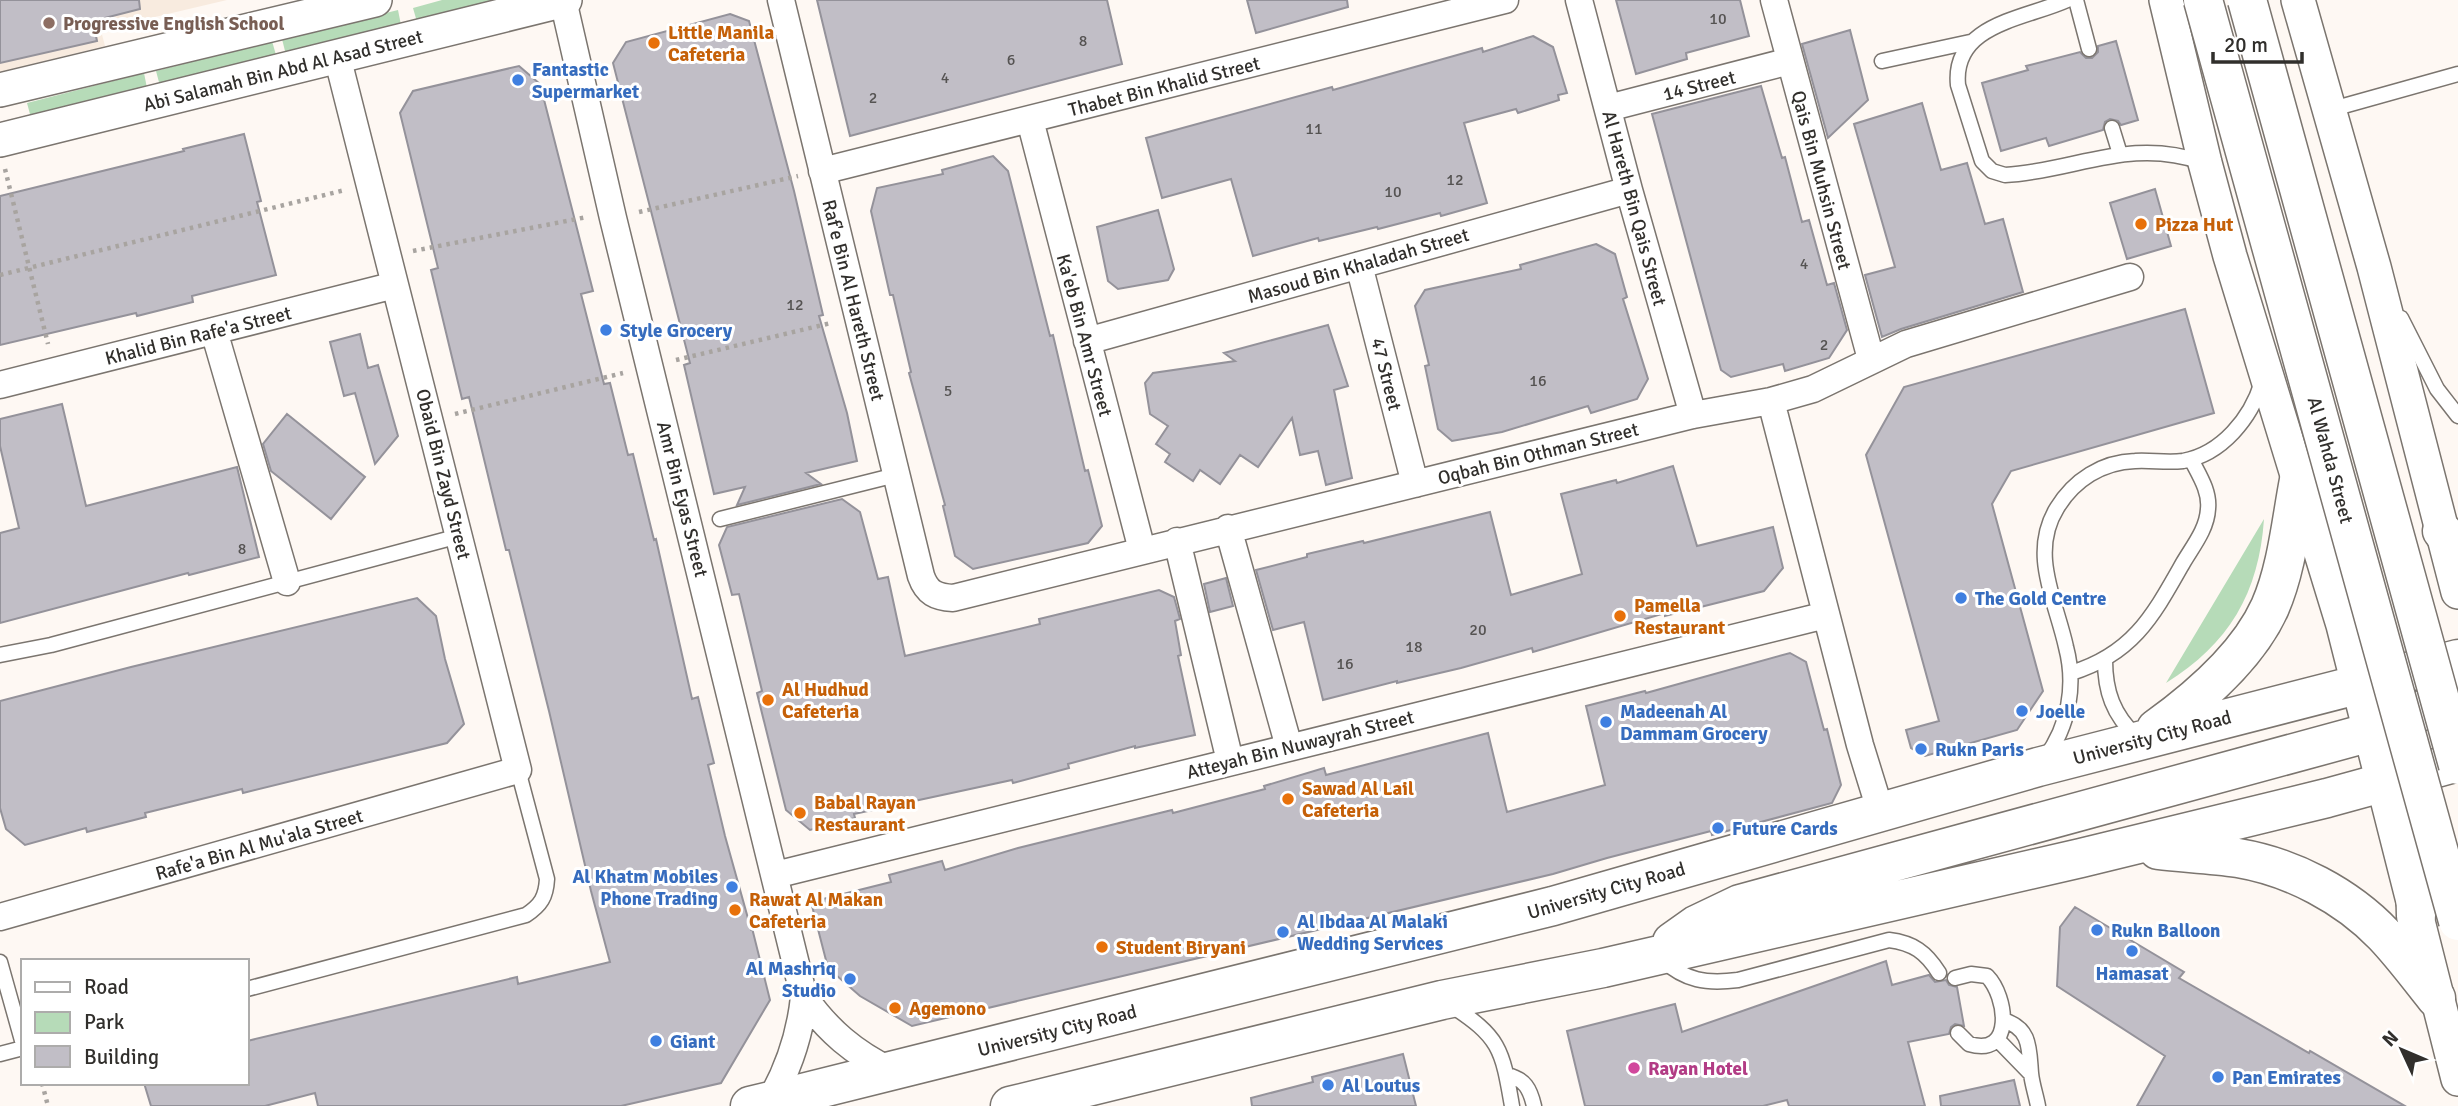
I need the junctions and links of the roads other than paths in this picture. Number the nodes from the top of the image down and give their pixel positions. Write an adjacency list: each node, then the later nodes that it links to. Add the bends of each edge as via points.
1 (375, 0): 19 (street)
2 (564, 0): 15 (street, Abi Salamah Bin Abd Al Asad Street); 72 (street, Amr Bin Eyas Street, via 612,215)
3 (781, 0): 27 (street, Raf'e Bin Al Hareth Street)
4 (1505, 0): 22 (street, Thabet Bin Khalid Street)
5 (1579, 0): 20 (street, Al Hareth Bin Qais Street)
6 (1774, 0): 16 (street, Qais Bin Muhsin Street)
7 (2067, 0): 13 (lane, via 1991,27)
8 (2076, 0): 14 (lane)
9 (2166, 0): 26 (street)
10 (2203, 0): 75 (main road, Al Wahda Street, bridge)
11 (2248, 0): 66 (main road, bridge)
12 (2298, 0): 21 (street)
13 (1970, 42): 17 (lane); 25 (lane, via 1959,64 1958,85 1977,149 1992,171 2019,174)
14 (2090, 49)
15 (337, 56): 24 (street, Abi Salamah Bin Abd Al Asad Street); 32 (street, Obaid Bin Zayd Street)
16 (1790, 61): 20 (street, 14 Street); 35 (street, Qais Bin Muhsin Street)
17 (1882, 61)
18 (2458, 74): 21 (lane)
19 (0, 90)
20 (1608, 108): 28 (street, Al Hareth Bin Qais Street)
21 (2329, 110): 30 (street)
22 (1030, 120): 27 (street, Thabet Bin Khalid Street); 34 (street, Ka'eb Bin Amr Street)
23 (2112, 128): 25 (lane)
24 (2, 150)
25 (2120, 153): 26 (lane, via 2165,153)
26 (2205, 163): 36 (street)
27 (822, 171): 42 (street, Raf'e Bin Al Hareth Street)
28 (1629, 190): 29 (street, Masoud Bin Khaladah Street); 39 (street, Al Hareth Bin Qais Street)
29 (1359, 265): 34 (street, Masoud Bin Khaladah Street); 44 (street, 47 Street)
30 (2374, 267): 40 (lane, via 2437,389); 49 (street)
31 (2130, 277): 35 (street, Oqbah Bin Othman Street, via 1906,344)
32 (395, 285): 33 (street, Khalid Bin Rafe'a Street); 47 (street, Obaid Bin Zayd Street)
33 (214, 331): 37 (street, Khalid Bin Rafe'a Street); 51 (street)
34 (1087, 341): 50 (street, Ka'eb Bin Amr Street)
35 (1871, 359): 38 (street, Oqbah Bin Othman Street, via 1834,381)
36 (2266, 370): 41 (lane, via 2241,423 2216,448); 43 (street)
37 (0, 386)
38 (1771, 401): 39 (street, Oqbah Bin Othman Street); 54 (street)
39 (1693, 415): 44 (street, Oqbah Bin Othman Street)
40 (2458, 416)
41 (2191, 458): 57 (lane, via 2207,490 2206,522 2146,624); 58 (lane, via 2105,467 2080,481 2054,511 2044,568)
42 (896, 475): 45 (lane); 53 (street, Raf'e Bin Al Hareth Street, via 921,576 928,591)
43 (2299, 480): 60 (street); 63 (main road, via 2270,608 2212,683)
44 (1415, 484): 46 (street, Oqbah Bin Othman Street)
45 (719, 519)
46 (1228, 528): 48 (street, Oqbah Bin Othman Street); 64 (street)
47 (459, 536): 51 (lane); 68 (street, Obaid Bin Zayd Street)
48 (1177, 541): 50 (street, Oqbah Bin Othman Street); 65 (street)
49 (2450, 541): 52 (street)
50 (1142, 550): 53 (street, Oqbah Bin Othman Street, via 953,598)
51 (287, 582): 55 (lane)
52 (2458, 592)
53 (936, 595)
54 (1826, 615): 64 (street, Atteyah Bin Nuwayrah Street); 70 (street)
55 (0, 655)
56 (2458, 659): 60 (main road, University City Road)
57 (2105, 660): 58 (lane); 63 (lane, via 2112,705)
58 (2071, 673): 67 (lane, via 2064,723 2054,747)
59 (2458, 678): 62 (main road, via 2422,711)
60 (2358, 684): 62 (street); 63 (main road, University City Road)
61 (2458, 716): 66 (main road, via 2433,750)
62 (2371, 733): 69 (street); 76 (main road, via 1740,904 1696,925)
63 (2140, 740): 67 (main road, University City Road)
64 (1289, 747): 65 (street, Atteyah Bin Nuwayrah Street)
65 (1230, 761): 72 (street, Atteyah Bin Nuwayrah Street)
66 (2447, 766): 69 (main road); 73 (main road, via 2414,834)
67 (2038, 767): 70 (main road, University City Road)
68 (518, 770): 74 (street, Rafe'a Bin Al Mu'ala Street); 80 (lane, Obaid Bin Zayd Street, via 547,879 540,906 526,915)
69 (2384, 782): 71 (main road); 73 (street)
70 (1881, 813): 90 (main road, University City Road, via 1553,906)
71 (2128, 847): 76 (main road); 82 (main road, via 2238,858 2303,878 2358,912 2383,934)
72 (775, 875): 81 (street, Amr Bin Eyas Street)
73 (2416, 916): 82 (street)
74 (0, 918)
75 (2458, 921)
76 (1657, 955): 78 (lane, via 1674,970 1716,983 1889,940 1919,948); 83 (main road)
77 (0, 962): 86 (lane)
78 (1938, 973)
79 (1955, 978): 84 (lane, via 1987,976 1997,990)
80 (248, 989)
81 (804, 997): 90 (street, Amr Bin Eyas Street, via 842,1041); 94 (street, Amr Bin Eyas Street, via 790,1062)
82 (2436, 998): 93 (street)
83 (1442, 1000): 92 (lane, via 1492,1037); 95 (main road)
84 (2003, 1020): 87 (lane); 91 (lane, via 2025,1033 2031,1049)
85 (1958, 1032): 87 (lane, via 1976,1047)
86 (21, 1039)
87 (1997, 1039): 91 (lane)
88 (21, 1047): 89 (lane)
89 (0, 1054)
90 (891, 1071): 94 (main road, University City Road)
91 (2031, 1073): 98 (lane)
92 (1507, 1074): 96 (lane); 97 (lane, via 1530,1089)
93 (2458, 1079)
94 (760, 1104)
95 (1010, 1106)
96 (1512, 1106)
97 (1534, 1106)
98 (2038, 1106)

